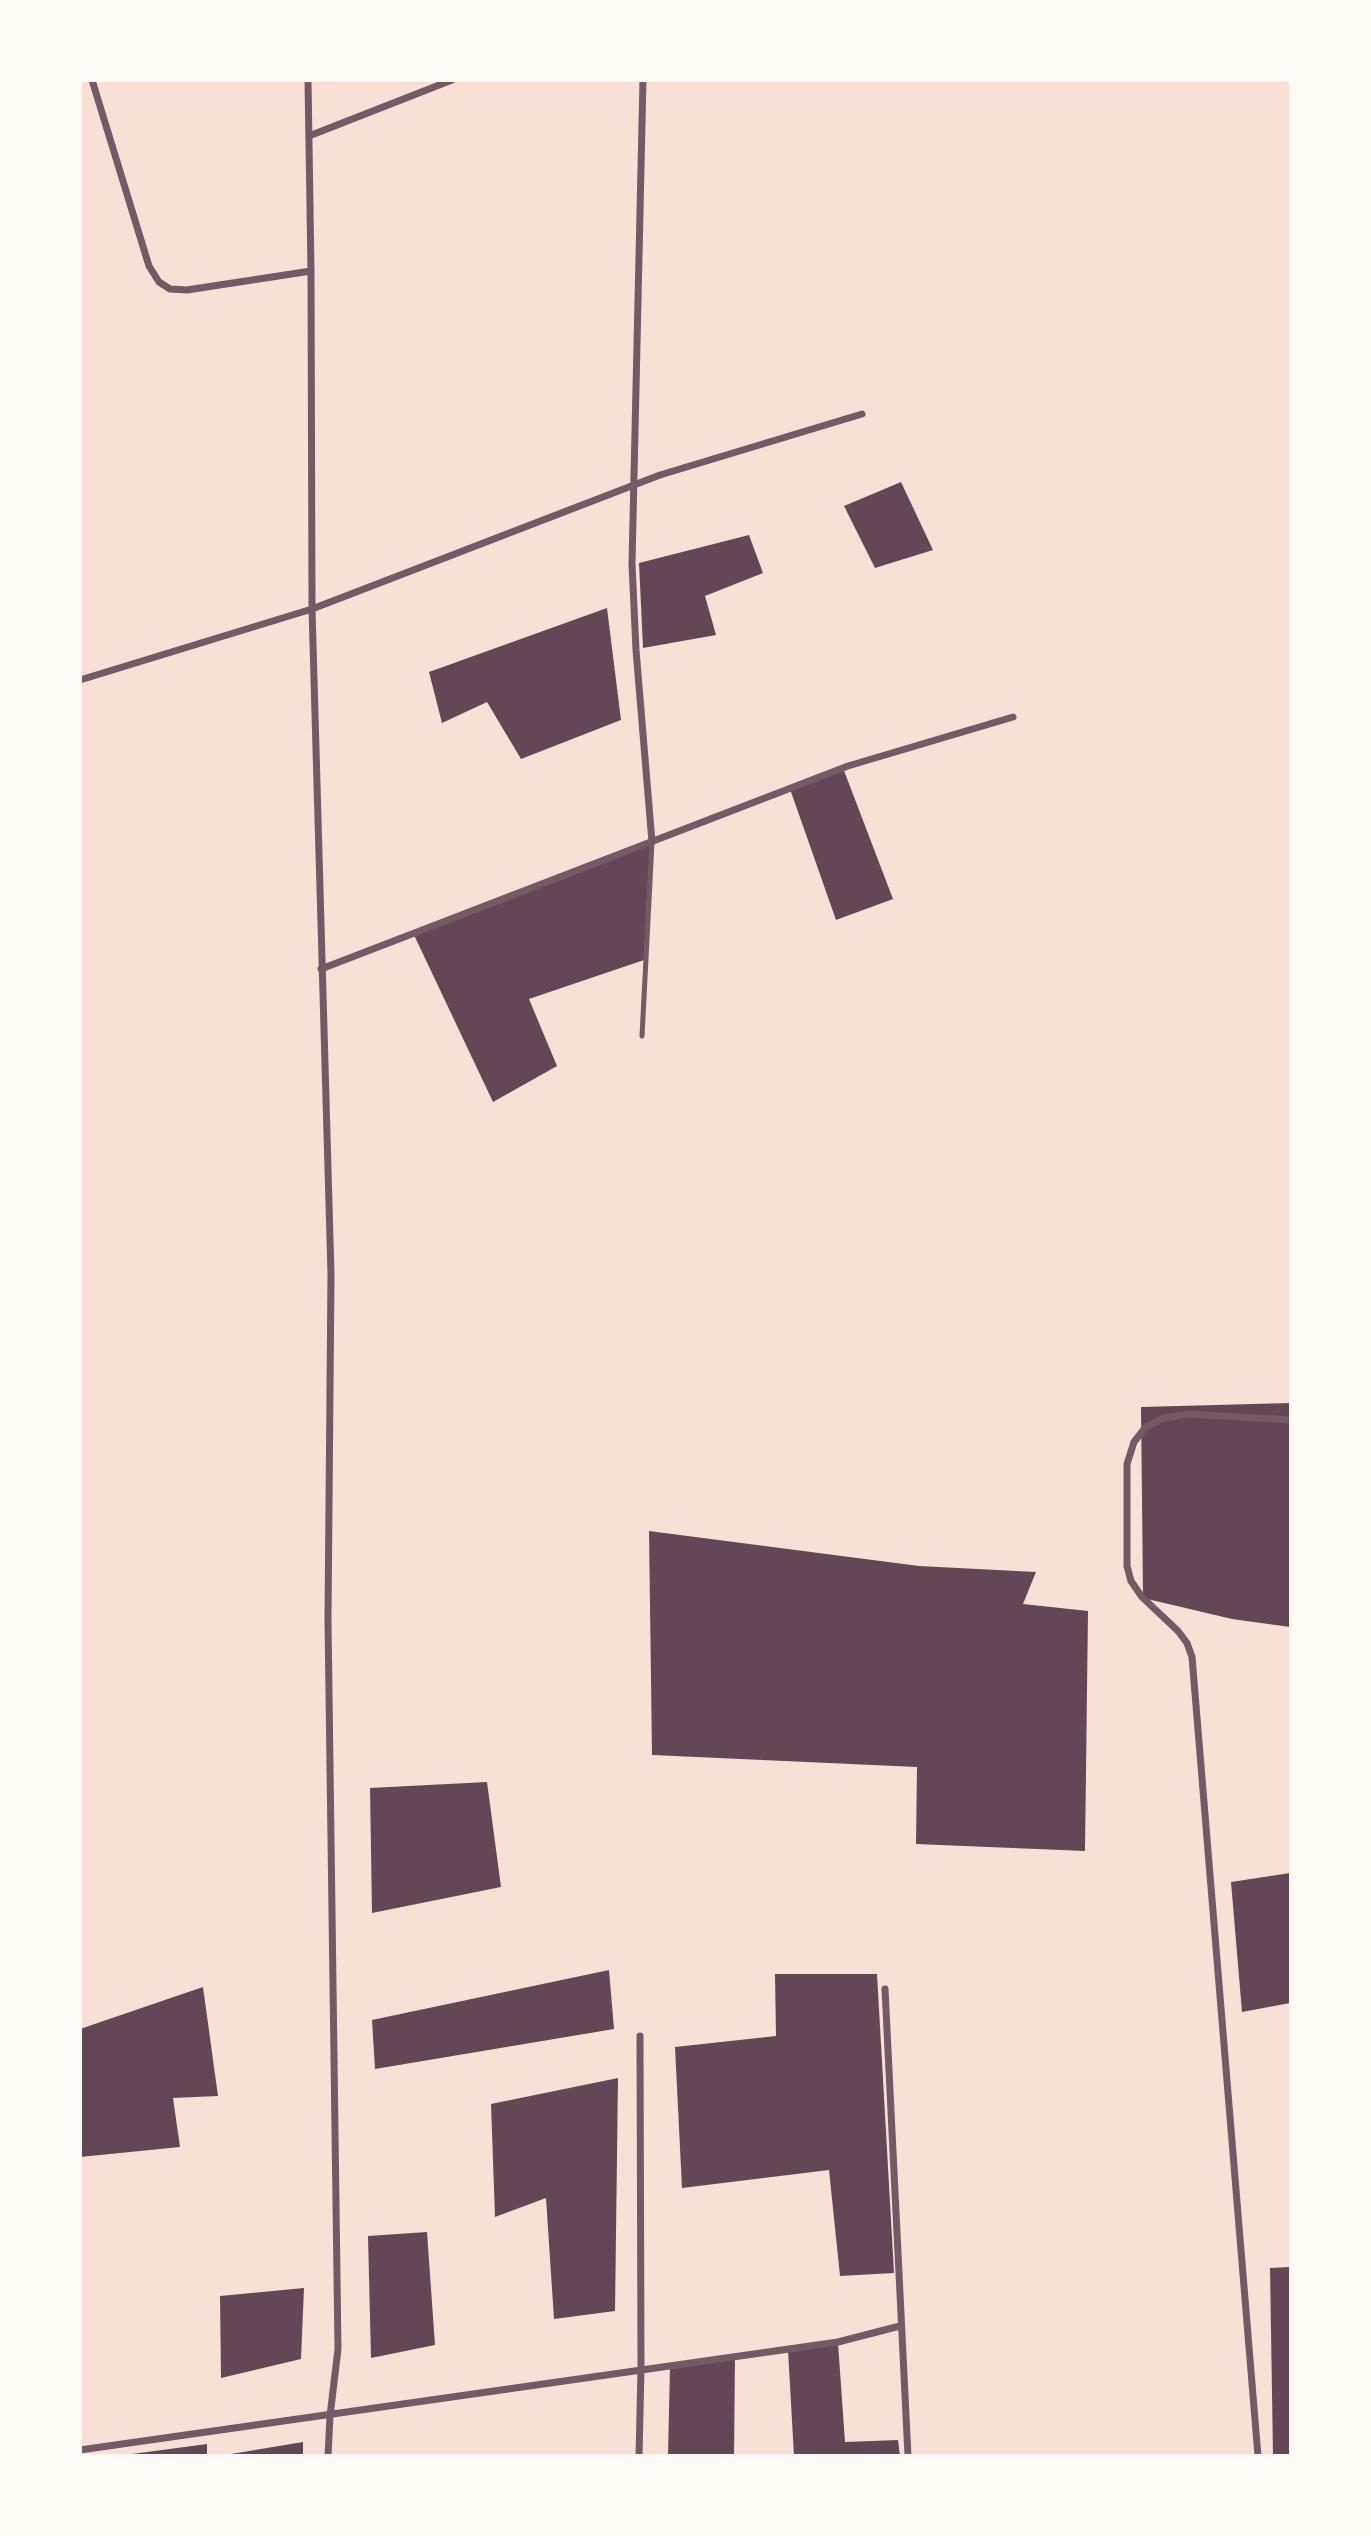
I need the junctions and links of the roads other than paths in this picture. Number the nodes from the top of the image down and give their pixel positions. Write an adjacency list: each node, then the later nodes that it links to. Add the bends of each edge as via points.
1 (92, 80): 6 (street, via 149,266 159,282 170,289 187,289)
2 (308, 80): 5 (street)
3 (452, 80): 5 (street)
4 (643, 80): 8 (street)
5 (309, 136): 6 (street)
6 (312, 271): 9 (street)
7 (862, 414): 8 (street)
8 (635, 484): 9 (street); 12 (street, via 636,650)
9 (312, 609): 10 (street); 13 (street)
10 (80, 680)
11 (1013, 718): 12 (street, via 848,766)
12 (652, 842): 13 (street); 14 (lane)
13 (321, 969): 20 (street, via 331,1274 328,1620 338,2349)
14 (642, 1036)
15 (1290, 1420): 25 (street, via 1188,1414 1161,1419 1134,1441 1127,1464 1131,1581 1178,1631 1192,1657)
16 (885, 1989): 18 (street)
17 (640, 2036): 19 (street)
18 (900, 2326): 19 (street, via 838,2342); 24 (street)
19 (641, 2369): 20 (street); 23 (street)
20 (330, 2416): 21 (street); 22 (street)
21 (80, 2450)
22 (328, 2455)
23 (639, 2455)
24 (908, 2455)
25 (1258, 2455)

